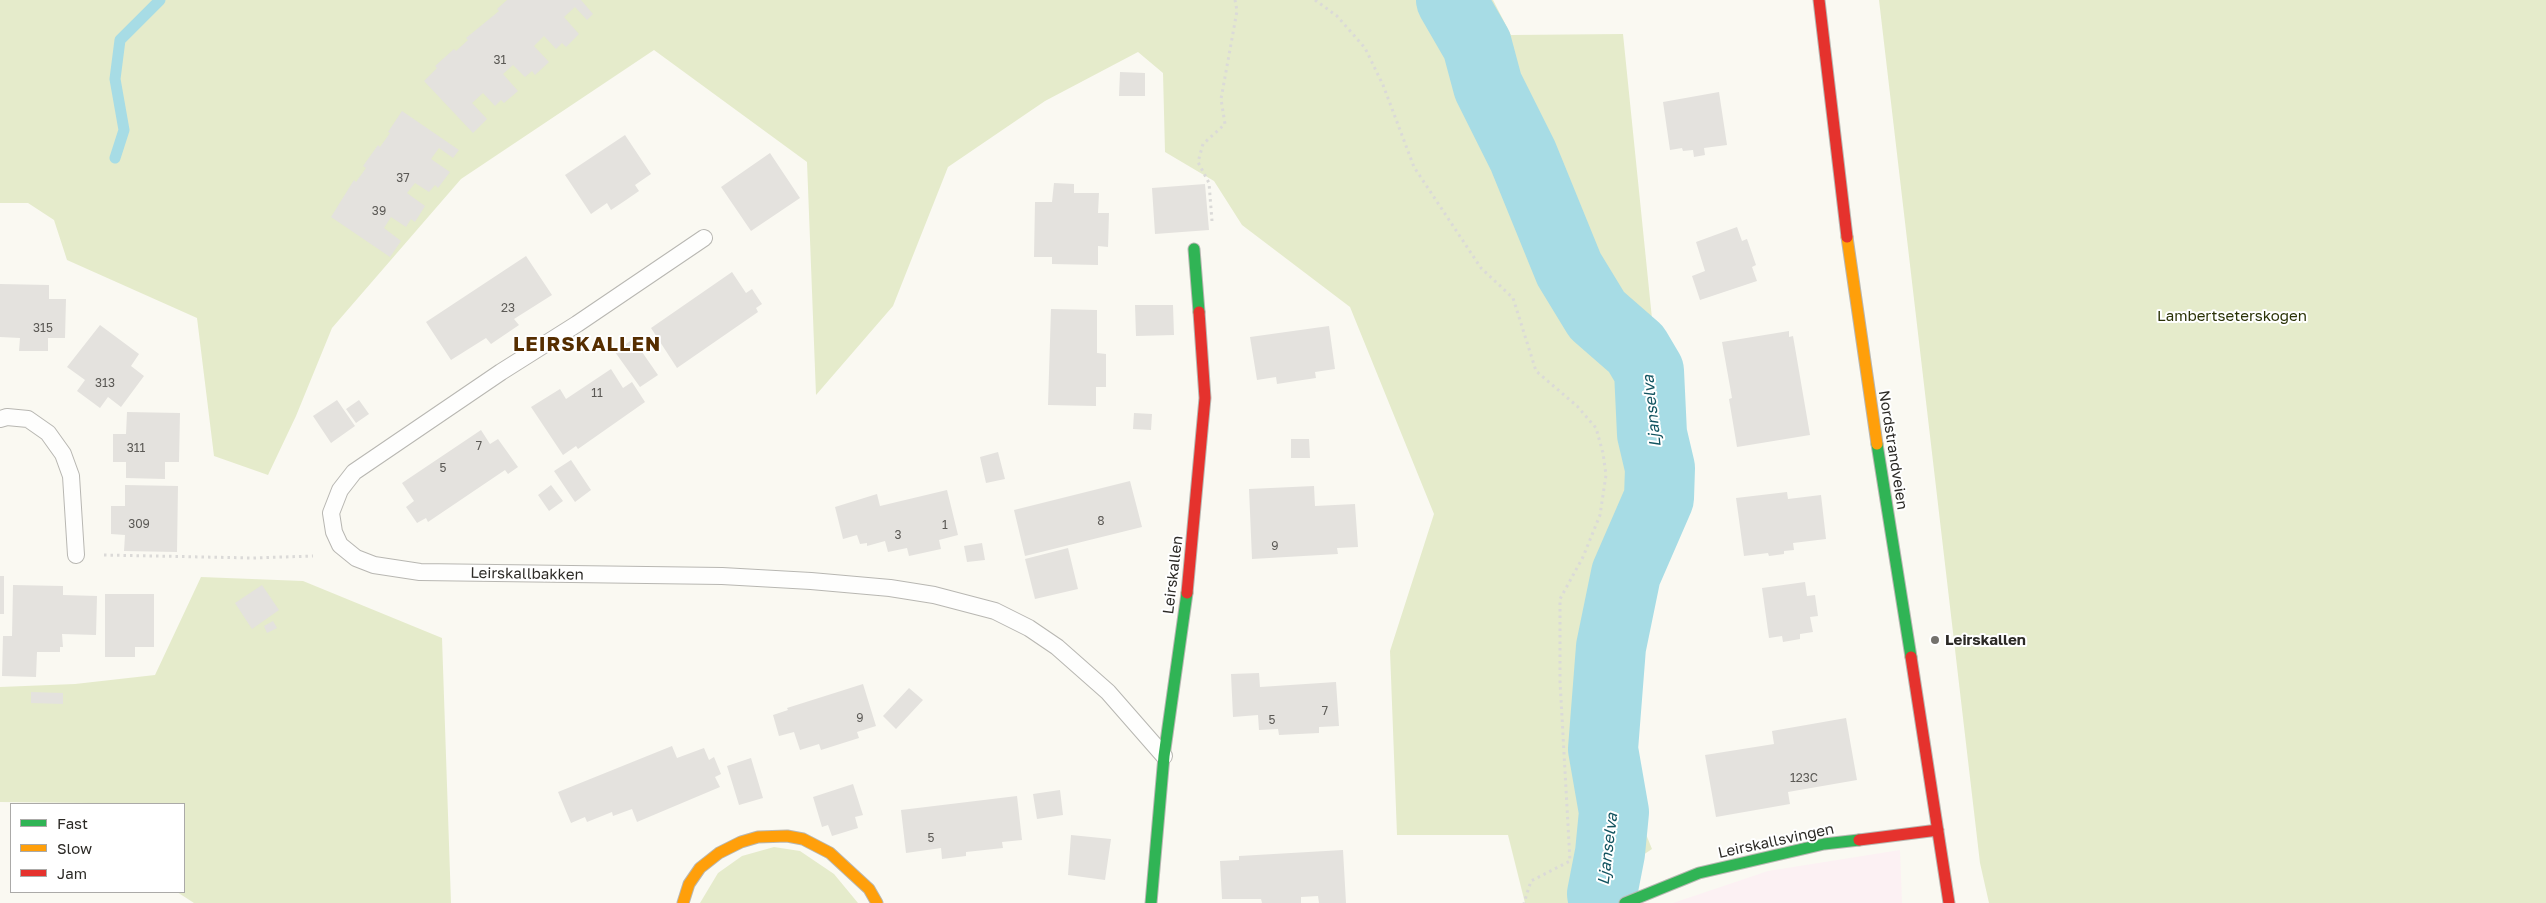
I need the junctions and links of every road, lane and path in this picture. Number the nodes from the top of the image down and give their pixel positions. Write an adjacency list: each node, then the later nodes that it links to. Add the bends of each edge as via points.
1 (1235, 0): 5 (path, via 1237,10 1221,99 1225,124 1203,144 1198,162 1209,183 1212,225 1210,233)
2 (1315, 0): 14 (path, via 1337,16 1365,48 1383,84 1414,166 1481,268 1513,298 1536,371 1577,406 1596,428 1606,475 1600,515 1583,557 1560,599 1560,681 1570,861 1531,881)
3 (1819, 0): 10 (street, Nordstrandveien, via 1857,308)
4 (704, 238): 7 (lane, via 354,472 340,490 331,512 334,532)
5 (1194, 249): 9 (street, Leirskallen, via 1206,398 1189,576)
6 (0, 419): 8 (lane, via 28,419 48,433 63,454 71,476)
7 (346, 551): 8 (path, via 320,556 253,558); 9 (lane, Leirskallbakken, via 374,565 420,572 722,576 831,582 934,595 995,611 1057,647 1108,692)
8 (76, 555)
9 (1164, 756): 13 (street, Leirskallen)
10 (1938, 830): 15 (street, Leirskallsvingen, via 1824,844 1774,855 1699,873); 16 (street, Nordstrandveien)
11 (683, 903): 12 (street, via 689,884 700,868 719,853 758,837 787,836 803,839 830,853 869,889)
12 (877, 903)
13 (1151, 903)
14 (1524, 903)
15 (1625, 903)
16 (1949, 903)

